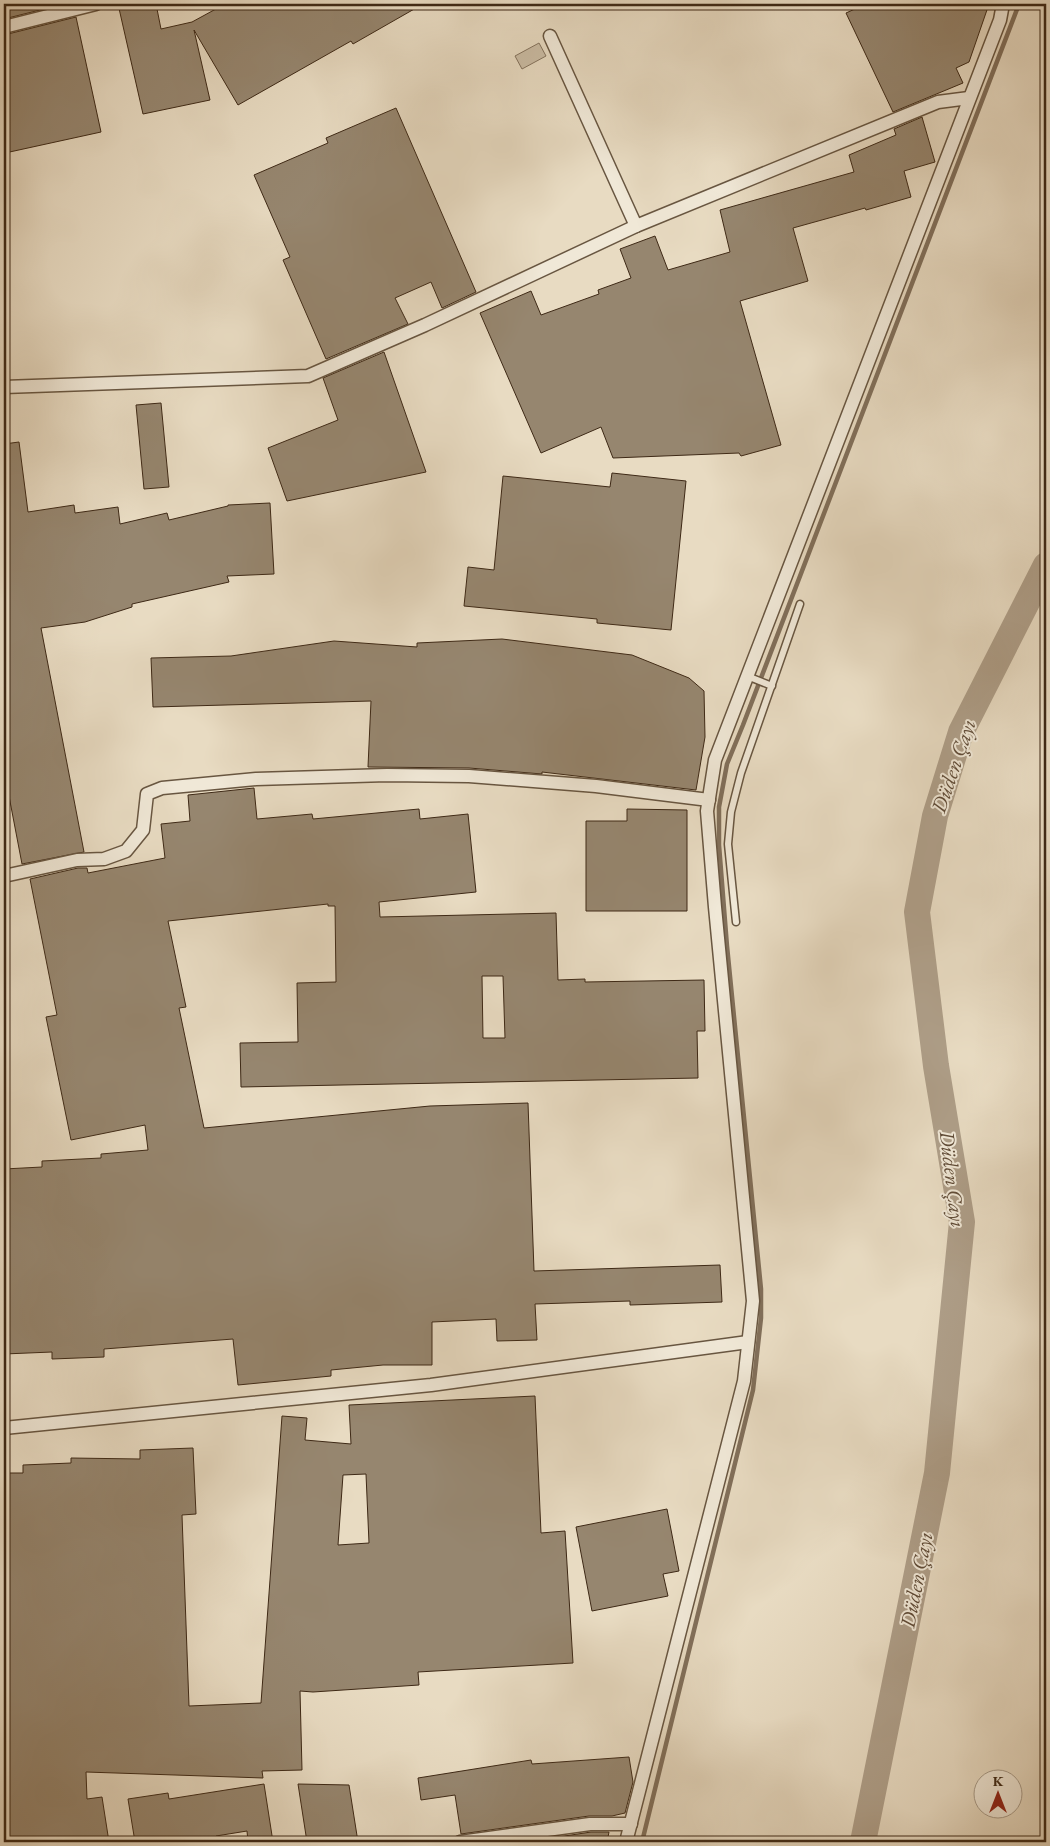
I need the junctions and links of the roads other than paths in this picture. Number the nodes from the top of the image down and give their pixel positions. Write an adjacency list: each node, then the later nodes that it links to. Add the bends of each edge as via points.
1 (96, 4): 3 (street)
2 (1003, 4): 5 (street)
3 (4, 27)
4 (550, 36): 6 (street)
5 (970, 98): 6 (street, via 938,102); 9 (street)
6 (636, 226): 7 (street, via 308,376)
7 (4, 387)
8 (800, 604): 10 (lane)
9 (748, 676): 10 (lane); 11 (street, via 715,760)
10 (772, 686): 13 (lane, via 740,773 730,820 728,844)
11 (709, 800): 12 (street, via 596,786 460,776 256,779 162,788 147,794 143,830 126,851 104,859 77,860); 14 (street, via 707,811 715,907 753,1301)
12 (4, 876)
13 (736, 922)
14 (748, 1342): 15 (street, via 431,1385); 16 (street, via 744,1381)
15 (4, 1428)
16 (631, 1824): 17 (street, via 590,1824); 18 (street)
17 (460, 1842)
18 (626, 1842)

